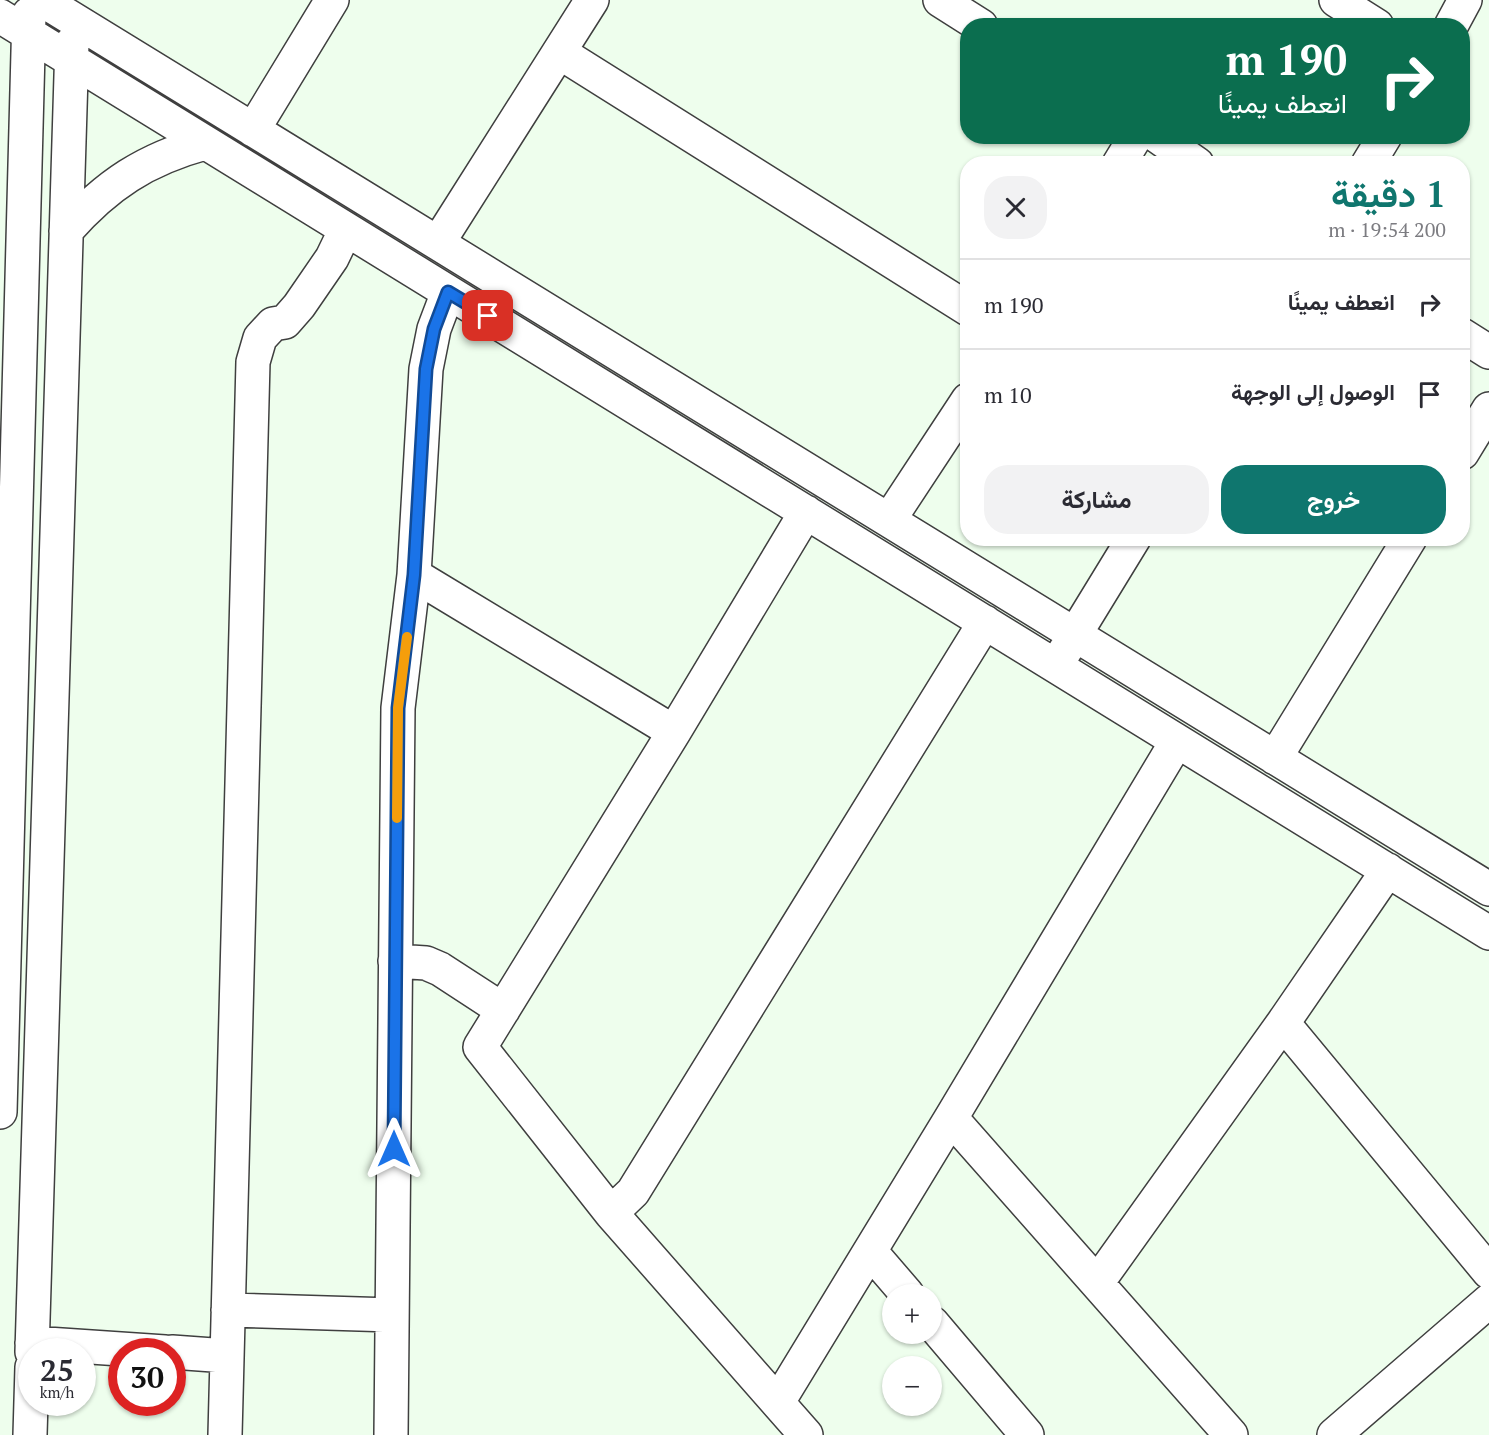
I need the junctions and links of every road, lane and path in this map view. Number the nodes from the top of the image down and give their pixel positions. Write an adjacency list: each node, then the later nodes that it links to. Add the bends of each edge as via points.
1 (30, 0): 13 (street)
2 (42, 0): 8 (street)
3 (332, 0): 16 (street)
4 (592, 0): 14 (street)
5 (940, 0): 10 (street)
6 (1336, 0): 11 (street)
7 (1465, 0): 12 (street)
8 (74, 10): 15 (street); 16 (street)
9 (0, 16): 13 (street)
10 (968, 18)
11 (1364, 18)
12 (1455, 18)
13 (28, 33): 15 (street); 47 (street)
14 (559, 52): 22 (street); 24 (street)
15 (70, 59): 17 (street); 21 (street)
16 (253, 130): 22 (street)
17 (205, 143): 20 (street); 21 (street, via 128,175 105,191)
18 (1168, 144): 19 (street)
19 (1186, 156)
20 (346, 229): 23 (street); 55 (street, via 332,258 298,306 285,322 273,324 260,338 253,362)
21 (66, 231): 58 (street)
22 (438, 243): 31 (street)
23 (448, 292): 30 (street); 34 (street, via 434,329 426,369)
24 (960, 304)
25 (1470, 340): 26 (street)
26 (1489, 352)
27 (1489, 410): 29 (street)
28 (960, 412): 31 (street)
29 (1470, 440)
30 (806, 512): 35 (street); 38 (street)
31 (889, 520): 36 (street)
32 (1129, 546): 36 (street)
33 (1405, 546): 40 (street)
34 (414, 575): 38 (street); 44 (street, via 398,708)
35 (985, 622): 37 (street); 49 (street, via 633,1192)
36 (1075, 635): 37 (street); 40 (street)
37 (1057, 666): 39 (street)
38 (674, 732): 45 (street)
39 (1177, 741): 41 (street); 48 (street)
40 (1275, 758): 42 (street)
41 (1388, 870): 43 (street); 46 (street)
42 (1489, 889)
43 (1489, 933)
44 (395, 961): 45 (street, via 426,963 441,969); 56 (street)
45 (503, 1010): 49 (street, via 480,1047)
46 (1283, 1023): 51 (street); 52 (street)
47 (0, 1112)
48 (951, 1118): 50 (street); 52 (street)
49 (611, 1213): 61 (street)
50 (870, 1251): 53 (street); 61 (street)
51 (1489, 1272)
52 (1097, 1283): 68 (street)
53 (898, 1284)
54 (1489, 1301): 69 (street)
55 (228, 1310): 56 (street); 60 (street)
56 (392, 1315): 65 (street)
57 (942, 1335): 67 (street)
58 (32, 1338)
59 (186, 1353): 60 (street)
60 (227, 1356): 64 (street)
61 (778, 1402): 66 (street)
62 (30, 1416): 63 (street)
63 (30, 1435)
64 (225, 1435)
65 (391, 1435)
66 (806, 1435)
67 (1027, 1435)
68 (1231, 1435)
69 (1334, 1435)

